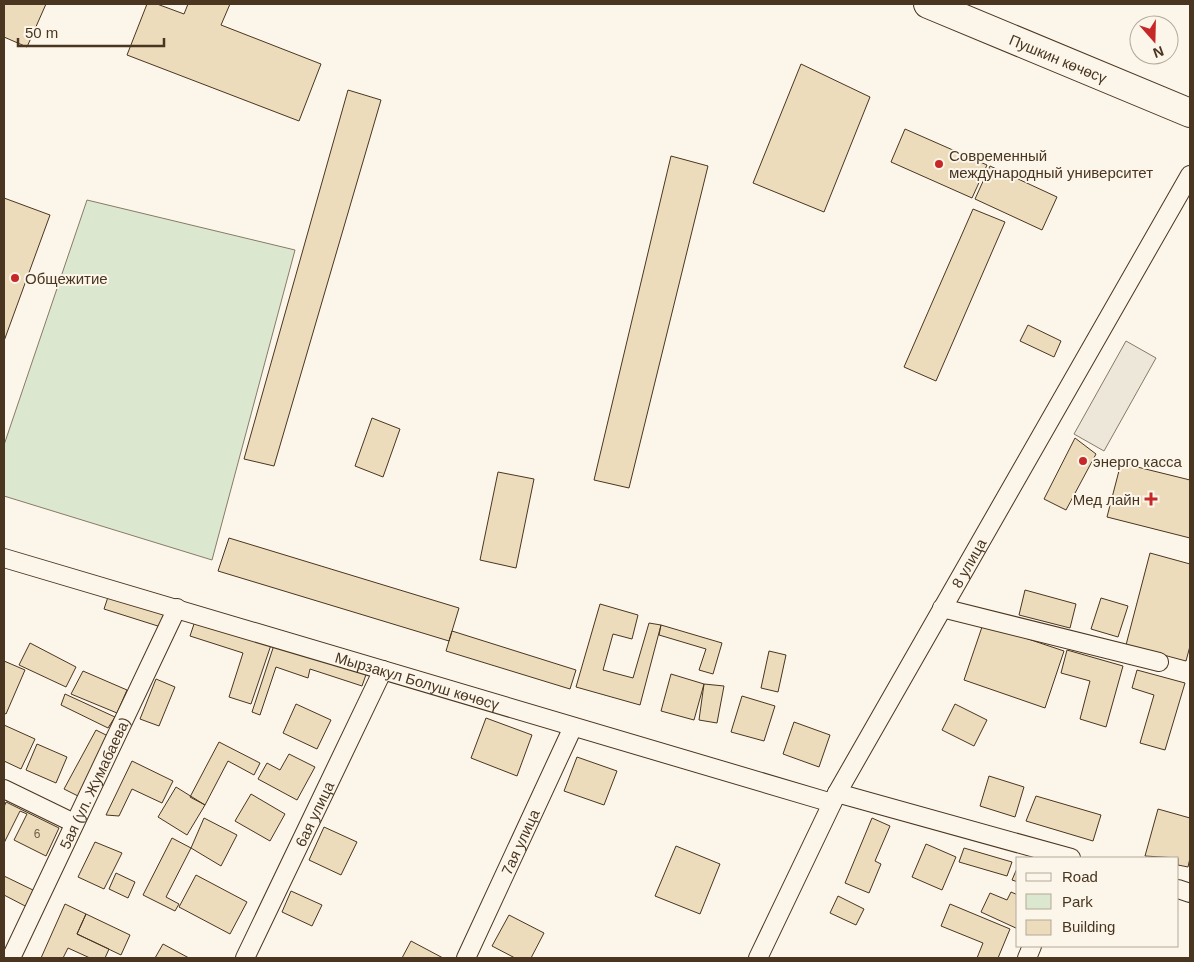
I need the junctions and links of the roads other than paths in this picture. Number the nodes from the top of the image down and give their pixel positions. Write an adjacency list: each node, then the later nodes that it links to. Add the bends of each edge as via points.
1 (928, 4): 2 (highway, Пушкин көчөсү)
2 (1190, 113)
3 (1190, 175): 6 (street, 8 улица)
4 (4, 558): 5 (street, Мырзакул Болуш көчөсү)
5 (177, 608): 8 (street, Мырзакул Болуш көчөсү); 12 (street, 5ая (ул. Жумабаева))
6 (942, 608): 7 (street); 11 (street, 8 улица)
7 (1159, 662)
8 (383, 670): 9 (street, Мырзакул Болуш көчөсү); 15 (street, 6ая улица)
9 (573, 727): 11 (street, Мырзакул Болуш көчөсү); 16 (street, 7ая улица)
10 (4, 789): 12 (street)
11 (835, 798): 13 (street, Мырзакул Болуш көчөсү); 17 (street, 8 улица)
12 (74, 823): 14 (street, 5ая (ул. Жумабаева))
13 (1067, 857)
14 (11, 958)
15 (245, 958)
16 (466, 958)
17 (758, 958)

